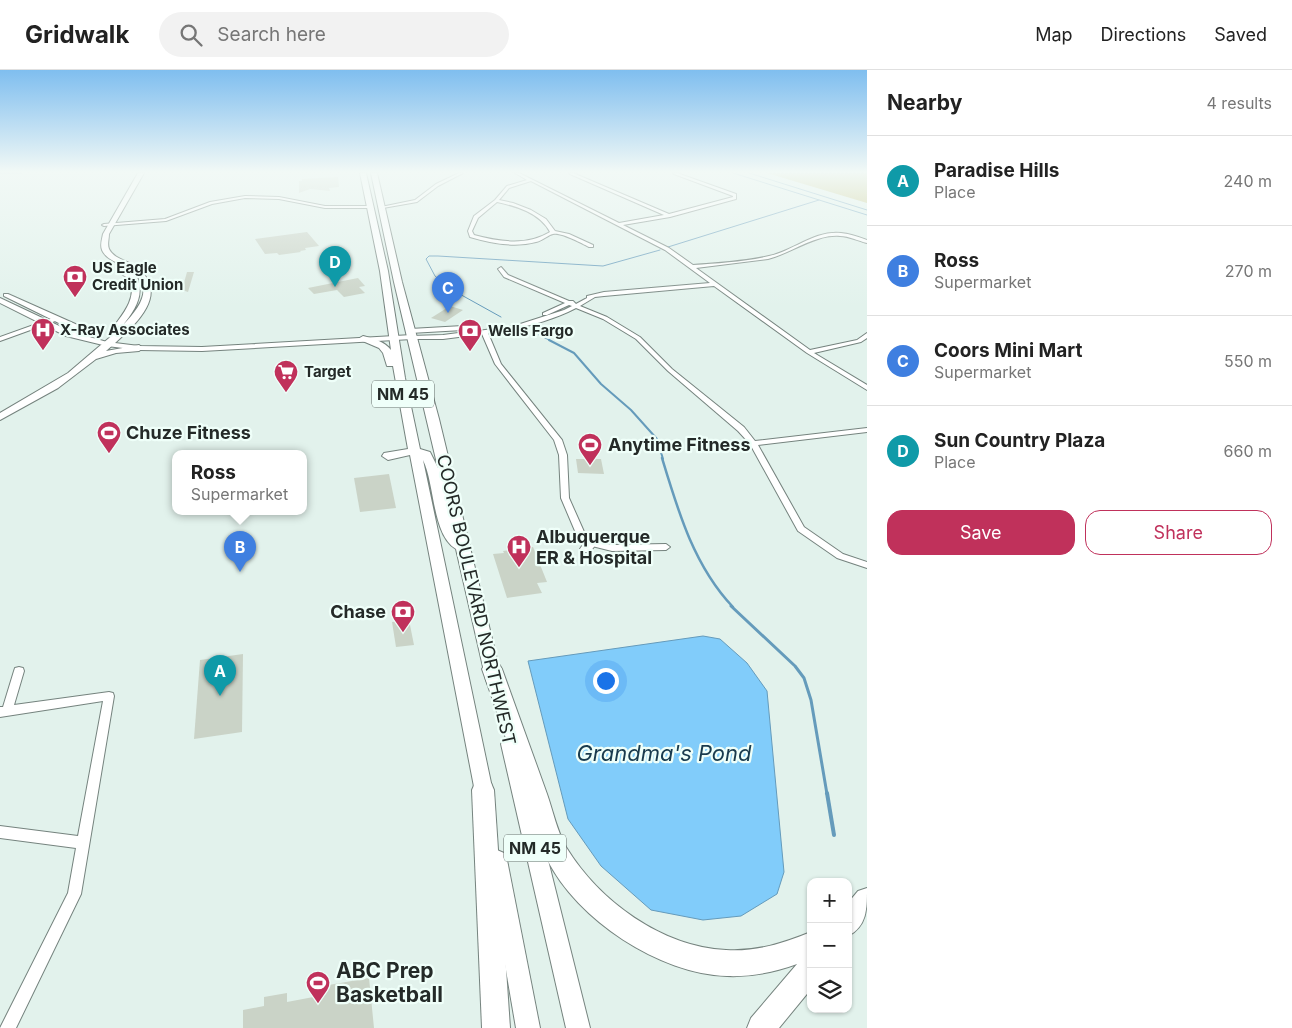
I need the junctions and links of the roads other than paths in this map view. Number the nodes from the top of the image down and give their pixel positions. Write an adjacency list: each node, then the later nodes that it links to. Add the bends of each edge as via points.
1 (112, 218): 11 (main road)
2 (172, 218): 11 (street)
3 (372, 218): 18 (main road, COORS BOULEVARD NORTHWEST / NM 45)
4 (377, 218): 12 (main road, via 380,230)
5 (385, 218): 12 (main road, COORS BOULEVARD NORTHWEST / NM 45)
6 (476, 218): 13 (street, via 470,231 472,236 505,243 521,243 547,237)
7 (539, 218): 13 (street, via 551,225)
8 (606, 218): 10 (street)
9 (659, 218): 10 (street)
10 (619, 224): 19 (street, via 667,249)
11 (108, 225): 14 (main road); 37 (main road, via 103,243 107,253 135,269 144,280 148,294 142,310)
12 (388, 232): 21 (main road, COORS BOULEVARD NORTHWEST / NM 45)
13 (554, 232): 16 (street)
14 (96, 239)
15 (867, 242): 19 (street, via 838,232 768,258)
16 (591, 246)
17 (97, 250): 37 (main road, via 108,262 128,273 136,286 135,303)
18 (377, 254): 21 (main road, via 383,255); 34 (main road, COORS BOULEVARD NORTHWEST / NM 45)
19 (692, 267): 22 (street)
20 (501, 268): 26 (street, via 506,276)
21 (396, 273): 32 (main road, COORS BOULEVARD NORTHWEST / NM 45)
22 (715, 284): 24 (street, via 626,290); 39 (street)
23 (0, 292): 28 (street)
24 (594, 296): 26 (street); 27 (street)
25 (0, 300): 30 (street)
26 (569, 302): 27 (street); 29 (street)
27 (578, 306): 29 (street); 46 (street, via 638,338)
28 (56, 319): 30 (street); 37 (street)
29 (537, 320): 31 (street, via 515,328)
30 (44, 323): 35 (street); 37 (street, via 69,334)
31 (484, 331): 32 (street, via 443,336); 49 (street, via 498,364 558,440 563,455 563,487 567,504 589,546)
32 (411, 334): 34 (street); 50 (main road, COORS BOULEVARD NORTHWEST / NM 45)
33 (867, 334): 39 (street, via 859,341)
34 (393, 335): 36 (street); 37 (street, via 212,343); 40 (main road, COORS BOULEVARD NORTHWEST / NM 45)
35 (0, 339)
36 (363, 339): 38 (street, via 202,349); 40 (main road, via 385,347 390,355 392,374)
37 (106, 340): 38 (street); 41 (main road, via 70,376); 43 (main road, via 63,371)
38 (139, 348): 41 (main road, via 103,355 68,380)
39 (809, 352): 42 (street)
40 (400, 378): 47 (main road, COORS BOULEVARD NORTHWEST / NM 45)
41 (50, 388): 44 (main road)
42 (867, 388)
43 (0, 407)
44 (0, 418)
45 (867, 430): 46 (street)
46 (753, 443): 51 (street, via 801,529 840,556)
47 (414, 451): 48 (main road); 50 (main road, via 428,457 446,525); 55 (main road, COORS BOULEVARD NORTHWEST / NM 45)
48 (388, 456)
49 (666, 547)
50 (463, 549): 52 (main road, COORS BOULEVARD NORTHWEST / NM 45)
51 (867, 565)
52 (492, 669): 60 (highway, via 556,852 568,873 617,920 646,940 715,962 748,962 788,955); 65 (main road, COORS BOULEVARD NORTHWEST / NM 45)
53 (19, 671): 54 (street)
54 (3, 711): 57 (street, via 109,696)
55 (483, 790): 63 (highway); 64 (main road, COORS BOULEVARD NORTHWEST / NM 45)
56 (0, 832): 57 (street)
57 (83, 843): 62 (street, via 74,894)
58 (867, 900): 59 (highway)
59 (852, 918)
60 (807, 947)
61 (807, 973): 66 (highway)
62 (8, 1028)
63 (496, 1028)
64 (528, 1028)
65 (578, 1028)
66 (761, 1028)

